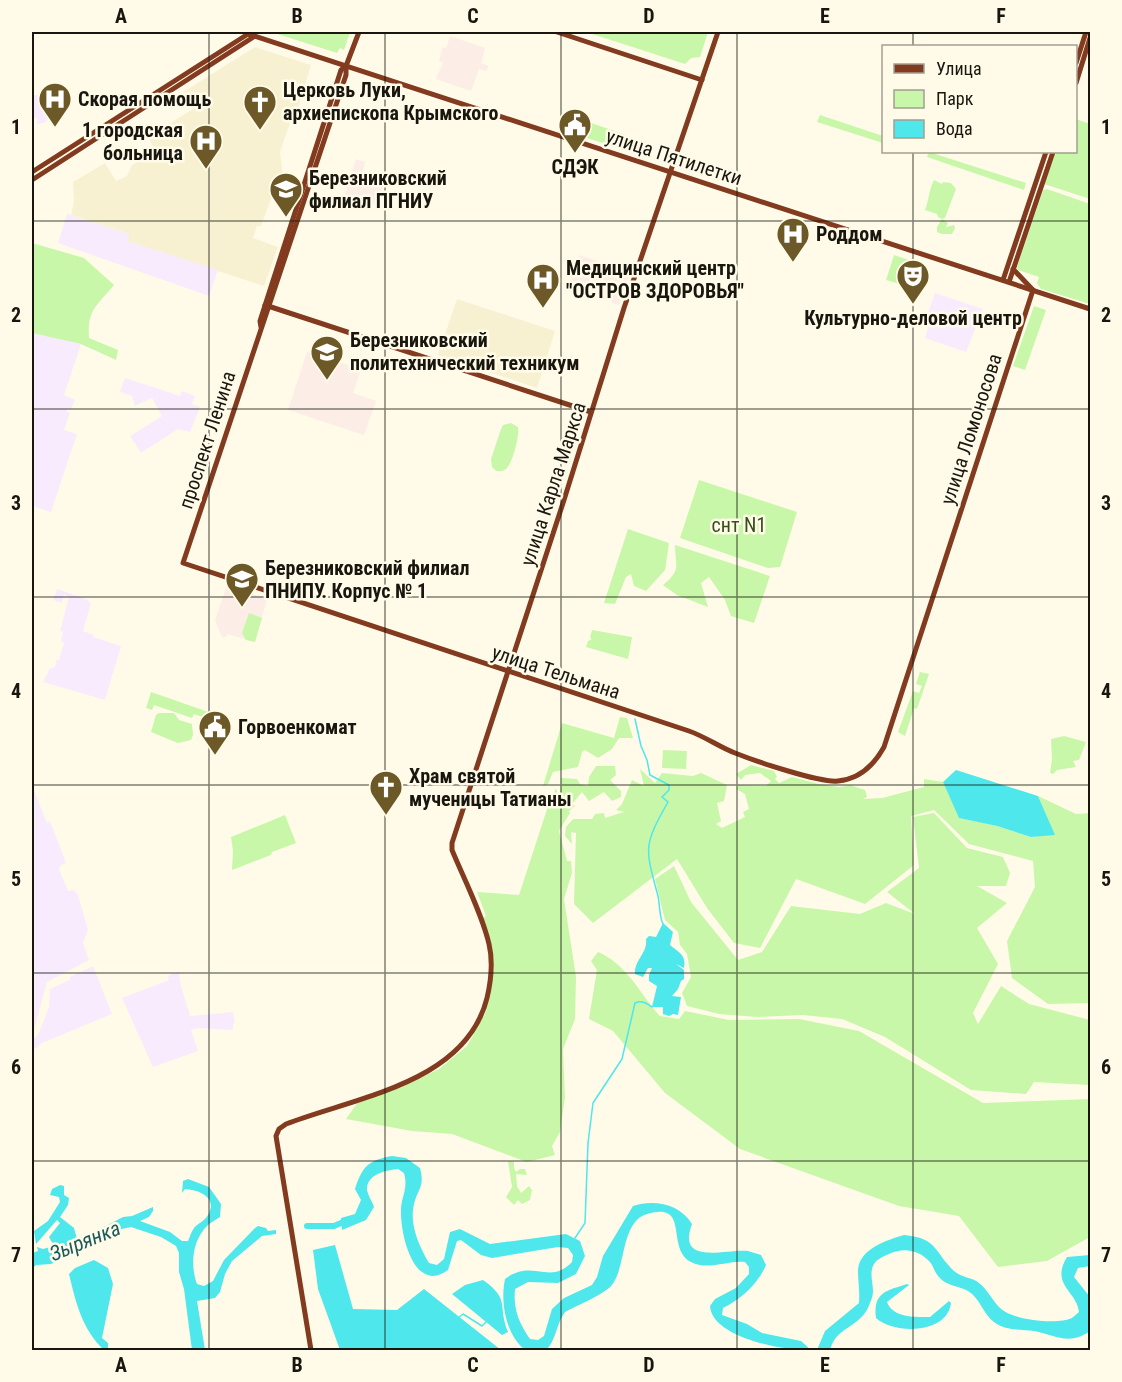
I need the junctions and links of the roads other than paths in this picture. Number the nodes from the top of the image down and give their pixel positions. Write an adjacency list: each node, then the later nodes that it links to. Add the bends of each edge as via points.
1 (359, 32): 9 (main road, проспект Ленина)
2 (557, 32): 10 (main road)
3 (718, 32): 10 (main road, улица Карла Маркса)
4 (1086, 32): 7 (main road)
5 (255, 36): 8 (main road); 8 (main road, улица Пятилетки, via 248,34); 9 (main road, улица Пятилетки)
6 (1090, 38): 11 (main road)
7 (1077, 60)
8 (209, 62): 14 (main road); 16 (main road)
9 (346, 66): 15 (main road, улица Пятилетки); 20 (main road, проспект Ленина)
10 (702, 80): 15 (main road, улица Карла Маркса)
11 (1077, 80)
12 (1046, 153): 17 (main road)
13 (1053, 153): 17 (main road)
14 (32, 172)
15 (670, 172): 18 (main road, улица Пятилетки); 22 (main road, улица Карла Маркса)
16 (32, 180)
17 (1013, 265): 18 (main road); 19 (main road)
18 (1006, 281): 19 (main road, улица Пятилетки)
19 (1033, 290): 21 (main road, улица Пятилетки); 25 (main road, улица Ломоносова)
20 (268, 305): 22 (main road); 23 (main road, проспект Ленина)
21 (1090, 309)
22 (591, 412): 24 (main road, улица Карла Маркса)
23 (183, 563): 24 (main road, улица Тельмана)
24 (508, 672): 25 (main road, улица Тельмана, via 704,736 735,753 829,781 850,778 868,769 884,747); 26 (main road, улица Карла Маркса, via 452,843 489,944 491,979 476,1025 453,1054 426,1073 286,1124 276,1136)
25 (892, 723)
26 (311, 1350)

